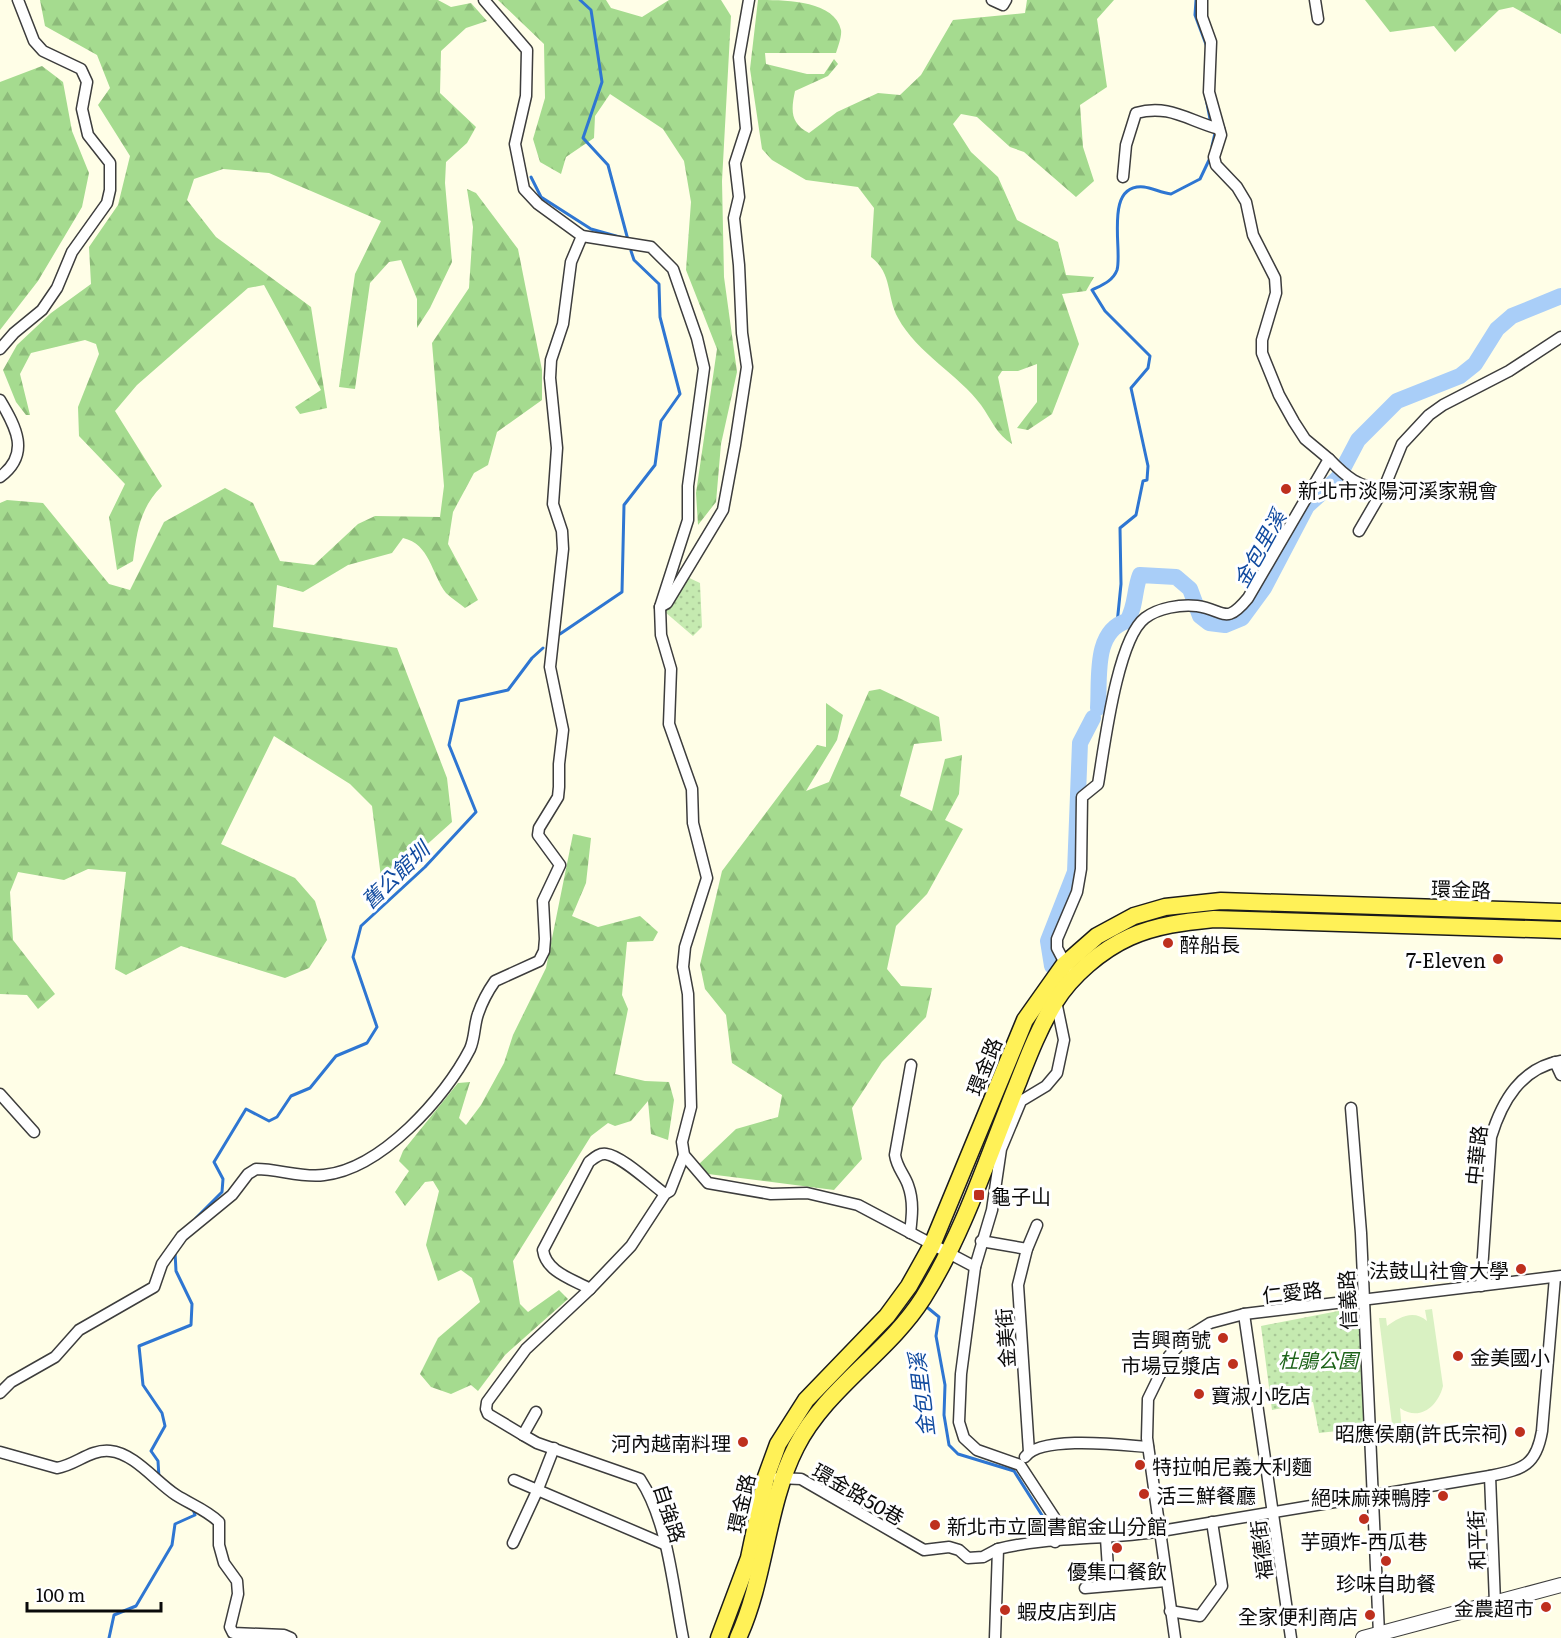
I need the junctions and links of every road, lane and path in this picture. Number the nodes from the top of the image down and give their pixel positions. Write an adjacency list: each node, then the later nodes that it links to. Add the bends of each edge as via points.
1 (18, 0): 13 (street, via 34,41 43,51 74,64 87,82 82,109 88,135 110,163 110,190 42,310)
2 (484, 0): 11 (street, via 526,50 526,96 515,144 524,189)
3 (749, 0): 19 (street, via 739,57 746,129 735,163 739,197 734,219 747,377 723,510 667,603)
4 (992, 0): 5 (street, via 1003,5)
5 (1005, 0)
6 (1202, 0): 9 (street, via 1202,17 1211,42 1209,92)
7 (1315, 0): 8 (street)
8 (1318, 19)
9 (1219, 129): 10 (street, via 1165,109 1136,113 1126,145); 15 (street, via 1216,165 1246,202 1253,235 1275,278 1274,304 1262,340 1266,367 1305,439)
10 (1123, 177)
11 (582, 236): 19 (street, via 651,247 673,269 704,368 688,486 688,520); 44 (street, via 571,262 563,324 551,360 557,448 553,498 563,549 550,667 563,730 558,797 538,835 560,865 543,901 544,951 539,962 495,981 478,1014 466,1058 419,1120 375,1157 328,1175 263,1169 248,1174 232,1195 182,1236 162,1264 154,1287 79,1330 55,1357 11,1382)
12 (1561, 337): 17 (street, via 1429,415 1402,444)
13 (0, 349)
14 (0, 400): 16 (street, via 16,426 19,441 17,456)
15 (1329, 459): 17 (street, via 1357,484); 22 (street, via 1238,610 1227,616 1195,606 1158,611 1143,619 1135,631 1118,674 1098,784 1082,796 1077,892 1057,939 1057,948)
16 (0, 477)
17 (1384, 488): 18 (street)
18 (1359, 531)
19 (660, 607): 30 (street, via 661,635 670,669 669,723 692,789 693,823 707,878 684,957 691,1107 682,1142)
20 (1561, 912): 22 (main road, 環金路, via 1221,901 1165,907 1134,916 1098,936)
21 (1561, 930): 22 (main road, 環金路, via 1214,919 1168,924 1128,938)
22 (1070, 970): 23 (main road, 環金路); 35 (main road, 環金路, via 1025,1020)
23 (1056, 1001): 34 (street, via 1064,1040 1057,1072 1046,1086 1021,1101 1001,1149 992,1210); 37 (main road, 環金路, via 1037,1035)
24 (1558, 1062): 26 (street); 40 (street, 中華路, via 1546,1064 1523,1080 1498,1114 1491,1137)
25 (911, 1065): 33 (street, via 894,1155 912,1196)
26 (1561, 1075)
27 (0, 1094): 29 (street)
28 (1351, 1108): 42 (street, 信義路)
29 (34, 1132)
30 (684, 1155): 31 (street, via 670,1191); 33 (street, via 708,1183 771,1194 807,1193 858,1205)
31 (665, 1194): 41 (street, via 631,1246); 41 (street, via 616,1158 597,1155 589,1162 543,1250 549,1266)
32 (1037, 1225): 36 (street, 金美街)
33 (910, 1233): 35 (street)
34 (981, 1240): 36 (street); 38 (street)
35 (932, 1245): 37 (street); 53 (main road, 環金路, via 887,1316 806,1401 778,1444)
36 (1027, 1249): 50 (street, 金美街, via 1018,1285)
37 (948, 1252): 38 (street); 53 (main road, 環金路, via 922,1299 902,1325 821,1410)
38 (975, 1267): 51 (street, via 959,1422 964,1438 977,1450)
39 (1558, 1276): 40 (street, 仁愛路); 52 (street, 環金路50巷, via 1540,1445 1531,1462 1517,1470)
40 (1481, 1286): 42 (street, 仁愛路)
41 (590, 1289): 46 (street, 自強路, via 526,1349 487,1402 488,1414)
42 (1364, 1302): 43 (street, 仁愛路); 56 (street, 信義路)
43 (1244, 1314): 47 (street, 仁愛路, via 1210,1323 1186,1338 1169,1356 1148,1399); 57 (street, 福德街)
44 (0, 1393)
45 (536, 1412): 46 (street)
46 (522, 1435): 48 (street, 自強路)
47 (1148, 1447): 50 (street, via 1042,1446); 59 (street, 仁愛路)
48 (554, 1448): 55 (street); 63 (street, 自強路, via 640,1479 651,1500)
49 (0, 1452): 72 (street, via 57,1468 100,1451 112,1451 133,1462 219,1522 224,1563 237,1581 230,1627 233,1633)
50 (1029, 1452): 51 (street)
51 (1020, 1465): 61 (street, via 1054,1517)
52 (1490, 1476): 56 (street, 環金路50巷); 69 (street, 和平街)
53 (774, 1478): 64 (street, 環金路50巷, via 801,1479 924,1550 949,1547 968,1558 983,1557); 74 (main road, 環金路); 75 (main road, 環金路, via 760,1578)
54 (514, 1480): 55 (street)
55 (538, 1489): 62 (street); 63 (street)
56 (1372, 1495): 57 (street, 環金路50巷); 71 (street, 信義路)
57 (1273, 1510): 58 (street, 環金路50巷); 78 (street, 福德街)
58 (1212, 1521): 59 (street, 環金路50巷); 70 (street, via 1222,1586 1200,1616)
59 (1161, 1531): 60 (street, 環金路50巷); 65 (street, 仁愛路)
60 (1106, 1538): 61 (street, 環金路50巷); 66 (street)
61 (1055, 1542): 64 (street, 環金路50巷, via 1025,1542)
62 (513, 1543)
63 (664, 1544): 73 (street, 自強路)
64 (998, 1549): 76 (street)
65 (1166, 1581): 66 (street); 70 (street, 仁愛路)
66 (1109, 1584): 68 (street)
67 (1561, 1585): 69 (street)
68 (1085, 1588)
69 (1495, 1602): 71 (street)
70 (1170, 1611): 77 (street, 仁愛路)
71 (1379, 1634): 79 (street)
72 (291, 1638)
73 (683, 1638)
74 (719, 1638)
75 (738, 1638)
76 (995, 1638)
77 (1174, 1638)
78 (1291, 1638)
79 (1363, 1638)

